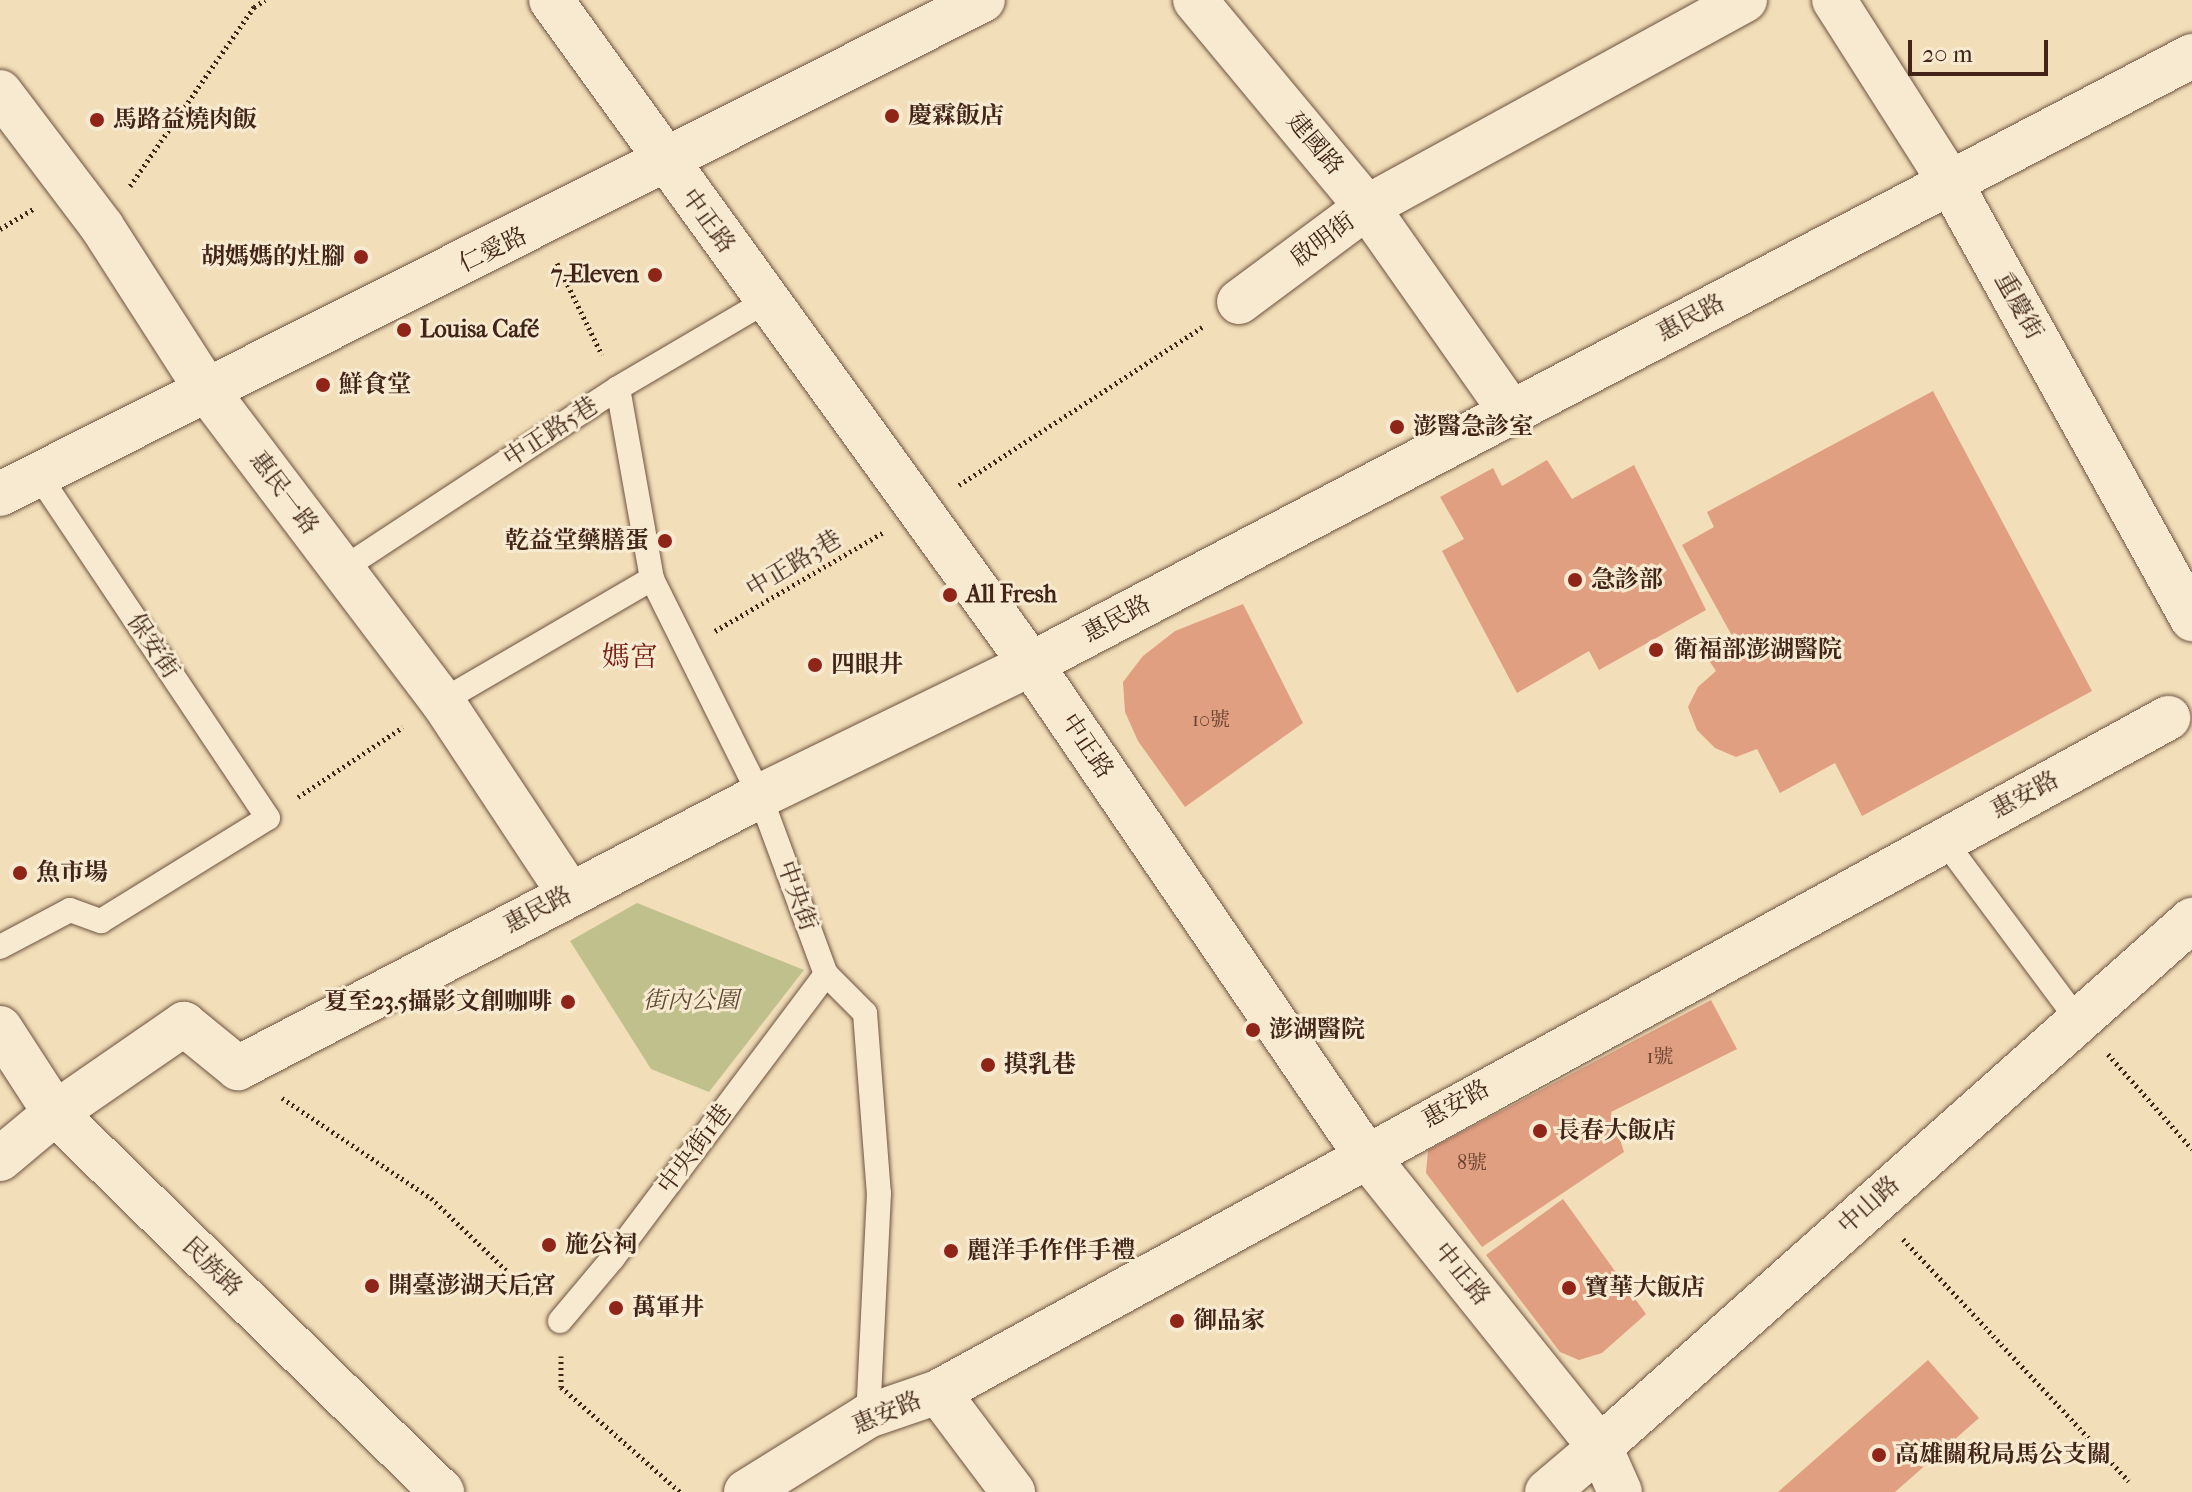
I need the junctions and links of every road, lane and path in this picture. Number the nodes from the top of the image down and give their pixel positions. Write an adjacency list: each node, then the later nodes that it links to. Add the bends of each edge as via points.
1 (265, 0): 12 (path, via 254,7)
2 (551, 0): 9 (street, 中正路)
3 (983, 0): 9 (street, 仁愛路)
4 (1195, 0): 11 (street, 建國路)
5 (1745, 0): 11 (street, 啟明街)
6 (1834, 0): 10 (street, 重慶街)
7 (2192, 56): 10 (street, 惠民路)
8 (0, 92): 12 (street, 惠民一路)
9 (665, 162): 13 (street, 仁愛路); 14 (street, 中正路)
10 (1950, 182): 18 (street, 惠民路); 24 (street, 重慶街)
11 (1367, 207): 15 (street, 啟明街); 18 (street, 建國路)
12 (102, 227): 17 (street, 惠民一路)
13 (539, 227): 16 (path); 17 (street, 仁愛路)
14 (766, 301): 16 (lane, 中正路5巷); 21 (street, 中正路)
15 (1239, 302): 21 (path)
16 (618, 388): 22 (lane, 中正路5巷); 23 (lane, 中央街)
17 (208, 392): 19 (street, 仁愛路); 22 (street, 惠民一路)
18 (1511, 412): 26 (street, 惠民路)
19 (38, 474): 20 (street, 仁愛路); 30 (lane, 保安街)
20 (0, 494)
21 (919, 511): 25 (path, 中正路3巷); 26 (street, 中正路)
22 (341, 570): 27 (street, 惠民一路)
23 (652, 579): 25 (lane, 中央街); 27 (lane)
24 (2192, 619)
25 (688, 647): 29 (lane, 中央街)
26 (1031, 664): 29 (street, 惠民路); 41 (street, 中正路)
27 (442, 701): 30 (path); 32 (street, 惠民一路)
28 (2168, 718): 31 (street, 惠安路)
29 (760, 796): 32 (street, 惠民路); 35 (lane, 中央街)
30 (268, 818): 34 (lane, via 101,921 70,910)
31 (1943, 839): 36 (lane); 41 (street, 惠安路)
32 (569, 893): 38 (street, 惠民路)
33 (2192, 920): 36 (street, 中山路)
34 (0, 947)
35 (826, 974): 44 (lane, 中央街1巷); 46 (lane, 中央街, via 865,1013 879,1193)
36 (2078, 1020): 40 (path); 43 (street, 中山路)
37 (0, 1028): 39 (street, 民族路)
38 (238, 1068): 39 (street, via 184,1024); 44 (path, via 431,1198)
39 (55, 1113): 42 (street); 49 (street, 民族路)
40 (2192, 1149)
41 (1365, 1154): 45 (street, 惠安路); 47 (street, 中正路)
42 (0, 1159)
43 (1870, 1203): 47 (street, 中山路); 48 (path)
44 (560, 1321): 50 (path, via 561,1387)
45 (938, 1392): 46 (street, 惠安路); 52 (street)
46 (868, 1416): 51 (street, 惠安路)
47 (1600, 1447): 53 (street, 中山路); 54 (street, 中正路)
48 (2129, 1481)
49 (442, 1492)
50 (680, 1492)
51 (746, 1492)
52 (1013, 1492)
53 (1547, 1492)
54 (1620, 1492)

